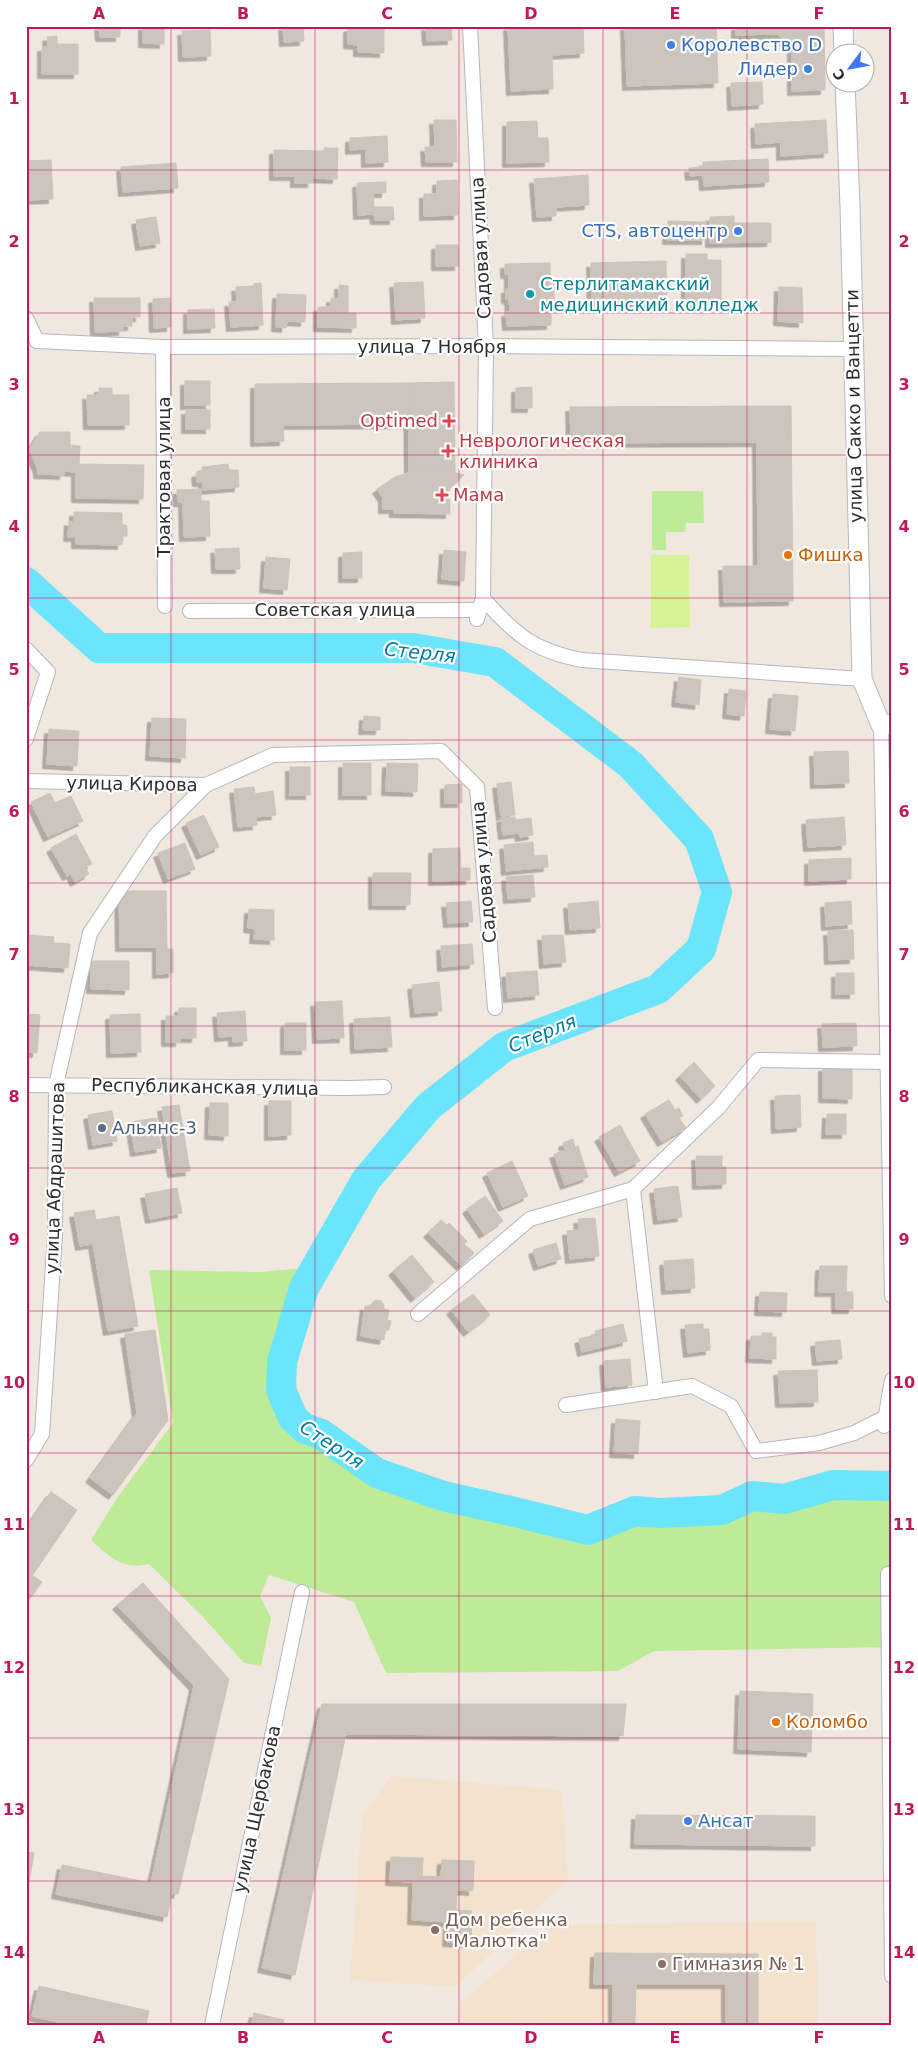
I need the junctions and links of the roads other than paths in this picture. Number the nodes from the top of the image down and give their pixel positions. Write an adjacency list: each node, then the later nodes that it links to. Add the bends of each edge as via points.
1 (470, 26): 6 (street, Садовая улица)
2 (843, 26): 3 (street)
3 (844, 42)
4 (845, 92): 8 (street, улица Сакко и Ванцетти)
5 (26, 318): 7 (street, улица 7 Ноября, via 37,341)
6 (486, 346): 7 (street, улица 7 Ноября); 8 (street, улица 7 Ноября); 10 (street, Садовая улица)
7 (164, 347): 9 (street, Трактовая улица)
8 (852, 348): 13 (street, улица Сакко и Ванцетти)
9 (165, 606)
10 (480, 609): 11 (street, Советская улица); 13 (street, via 546,651 565,657)
11 (190, 610)
12 (26, 649): 15 (street, via 48,672)
13 (862, 679): 14 (street, улица Сакко и Ванцетти)
14 (886, 724): 20 (street, улица Сакко и Ванцетти)
15 (26, 739)
16 (441, 751): 18 (street, улица Кирова, via 273,755); 19 (street, Садовая улица, via 477,787)
17 (26, 781): 18 (street, улица Кирова)
18 (206, 786): 22 (street, улица Абдрашитова, via 155,836 90,933)
19 (495, 1008)
20 (886, 1062): 24 (street, via 758,1060 718,1108); 25 (street, улица Сакко и Ванцетти)
21 (26, 1085): 22 (street, Республиканская улица)
22 (56, 1085): 23 (street, Республиканская улица); 30 (street, улица Абдрашитова, via 55,1234 42,1434)
23 (384, 1087)
24 (633, 1189): 26 (street, via 530,1219); 28 (street)
25 (892, 1296)
26 (418, 1314)
27 (892, 1380): 28 (street, via 884,1422 819,1443 756,1451 731,1406 692,1386)
28 (656, 1392): 29 (street)
29 (566, 1405)
30 (26, 1460)
31 (888, 1574): 33 (street)
32 (302, 1592): 34 (street, улица Щербакова)
33 (892, 1976)
34 (212, 2025)

